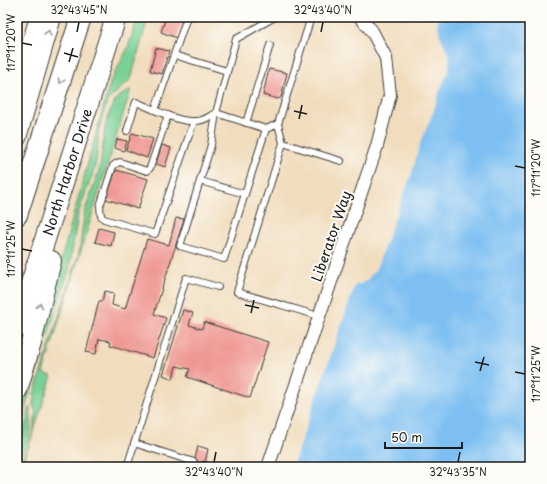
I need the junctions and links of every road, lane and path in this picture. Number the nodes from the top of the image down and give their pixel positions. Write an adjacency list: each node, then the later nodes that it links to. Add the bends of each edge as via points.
1 (39, 17): 12 (main road)
2 (52, 17): 21 (main road, one-way to 2)
3 (81, 17): 27 (main road, one-way to 27)
4 (116, 17): 26 (main road, North Harbor Drive)
5 (187, 17): 10 (lane)
6 (275, 17): 11 (lane, via 236,39)
7 (311, 17): 18 (lane)
8 (360, 17): 29 (street, Liberator Way, via 372,31 386,58 390,95 377,146)
9 (270, 45): 17 (lane)
10 (174, 55): 11 (lane); 13 (lane)
11 (227, 71): 14 (lane)
12 (17, 91)
13 (155, 110): 15 (lane); 20 (lane, via 136,102)
14 (216, 113): 16 (lane, via 201,121); 17 (lane); 24 (lane, via 211,145)
15 (168, 115): 16 (lane); 16 (lane, via 147,171 120,162 113,166 100,206 104,219 155,234)
16 (194, 121)
17 (246, 122): 19 (lane)
18 (278, 124): 19 (lane); 22 (lane)
19 (266, 129): 25 (lane)
20 (127, 131)
21 (17, 138)
22 (283, 143): 23 (lane); 29 (lane, via 237,292)
23 (341, 161)
24 (200, 181): 25 (lane); 25 (lane, via 180,246 224,259)
25 (245, 194)
26 (56, 204): 30 (main road, North Harbor Drive); 31 (main road, one-way to 26, via 60,226)
27 (17, 215)
28 (218, 287): 32 (lane, via 186,278)
29 (319, 316): 35 (street, Liberator Way)
30 (17, 327)
31 (17, 390)
32 (134, 444): 33 (lane); 34 (lane)
33 (194, 462)
34 (129, 466)
35 (268, 467)

